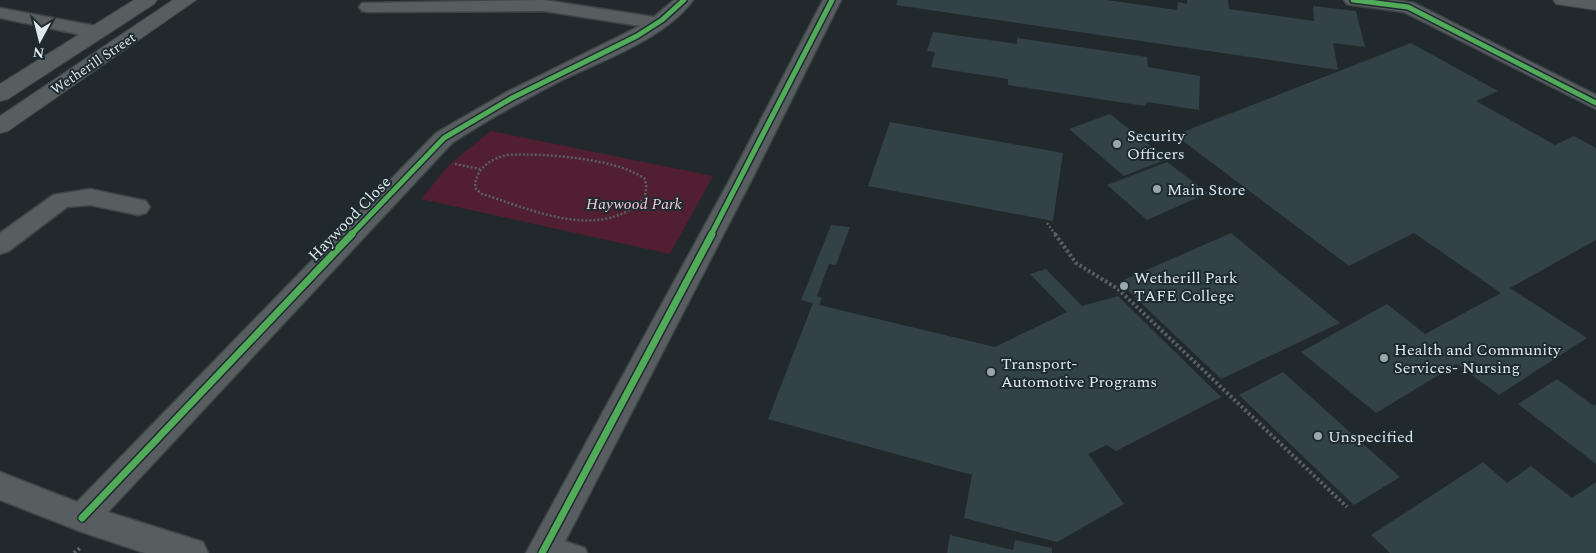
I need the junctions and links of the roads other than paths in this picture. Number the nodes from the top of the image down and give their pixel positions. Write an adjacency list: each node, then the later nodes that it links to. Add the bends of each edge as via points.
1 (147, 0): 11 (main road, Wetherill Street)
2 (186, 0): 14 (main road, Wetherill Street)
3 (684, 0): 10 (street, Haywood Close)
4 (832, 0): 19 (street, via 740,181)
5 (1353, 0): 13 (street, via 1408,7)
6 (1563, 0): 7 (main road)
7 (1596, 4)
8 (368, 6): 10 (street, via 526,5)
9 (0, 13): 11 (street)
10 (656, 23): 18 (street, Haywood Close, via 631,39 483,112 444,138)
11 (96, 32): 12 (main road, Wetherill Street)
12 (0, 94)
13 (1596, 103)
14 (0, 126)
15 (138, 207): 16 (street, via 90,197 61,200)
16 (0, 245)
17 (0, 486): 18 (street)
18 (82, 518): 20 (street)
19 (544, 548): 21 (lane)
20 (192, 553)
21 (580, 553)

